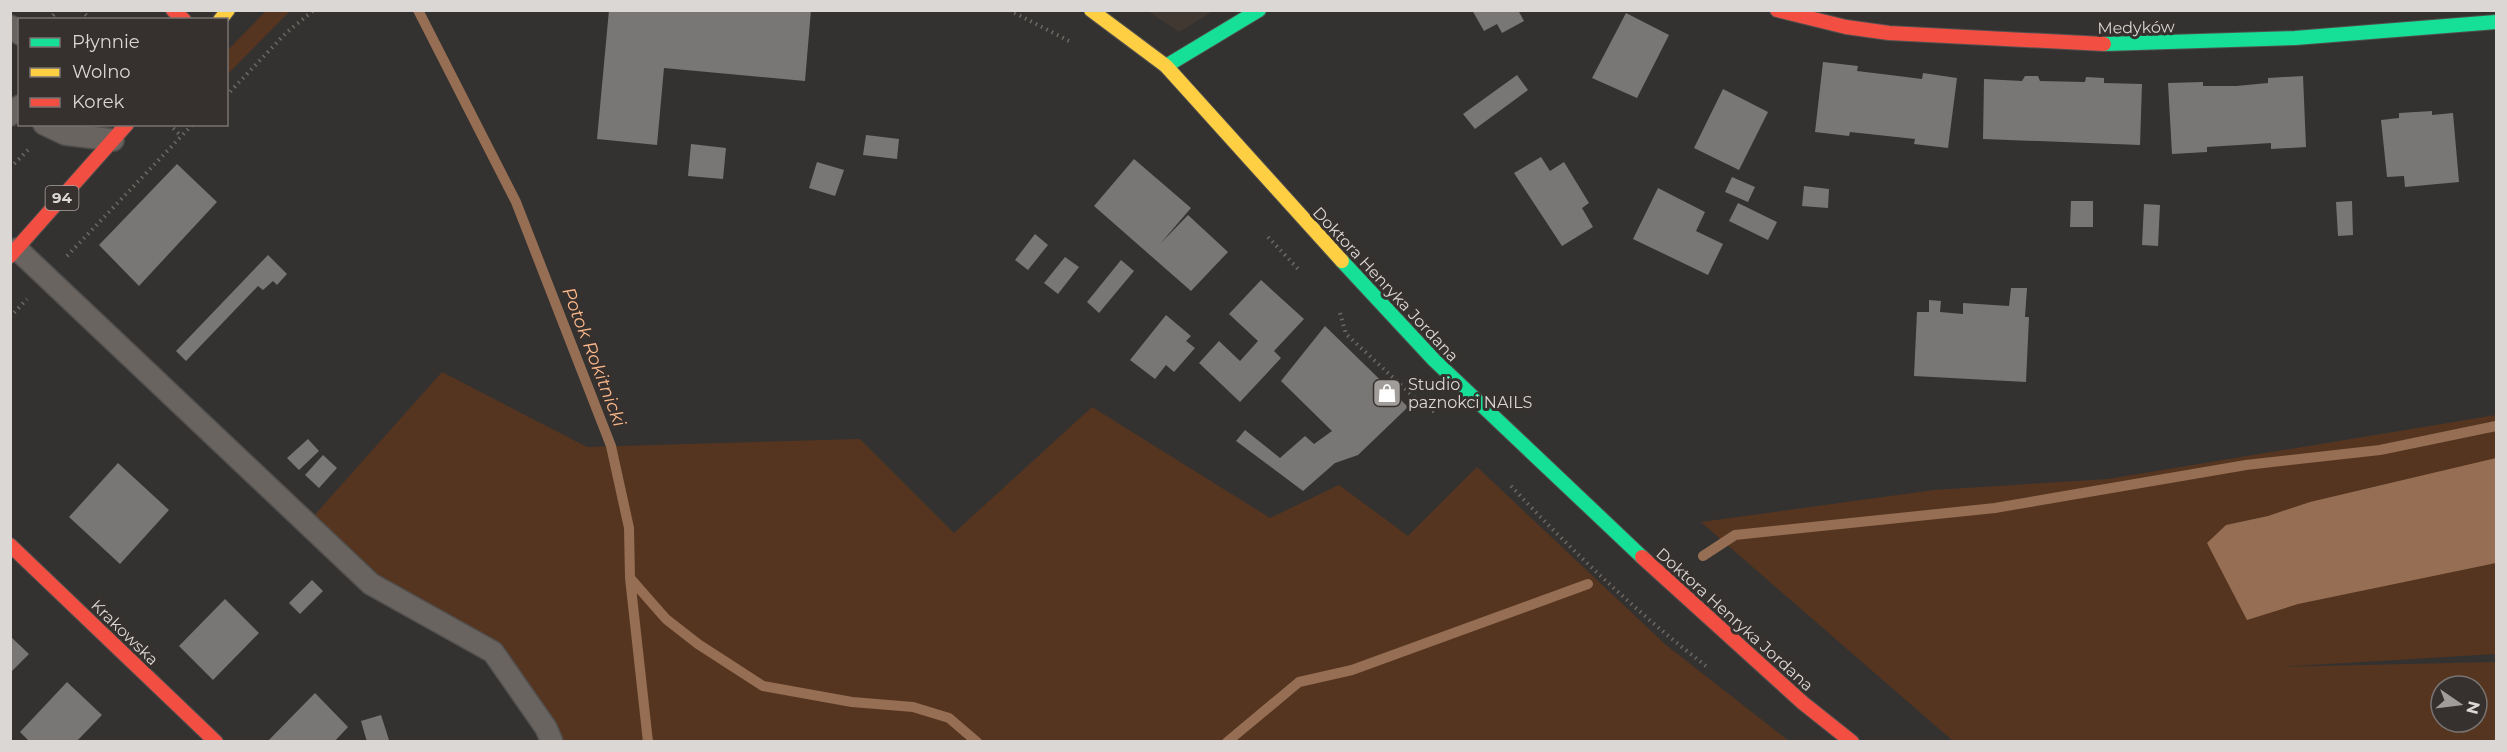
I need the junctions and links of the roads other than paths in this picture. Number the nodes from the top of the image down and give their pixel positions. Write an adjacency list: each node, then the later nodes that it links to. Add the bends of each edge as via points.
1 (1091, 10): 5 (street, Doktora Henryka Jordana)
2 (1258, 10): 5 (street)
3 (1777, 10): 4 (street, Medyków, via 1889,33 2084,45 2295,38)
4 (2496, 22)
5 (1166, 66): 12 (street, Doktora Henryka Jordana, via 1434,360 1675,589 1803,703)
6 (120, 132): 7 (lane); 8 (street, 94)
7 (39, 134)
8 (14, 253): 11 (lane, via 47,278 371,584 493,652)
9 (10, 545): 10 (street, Krakowska)
10 (216, 741)
11 (552, 741)
12 (1852, 741)

